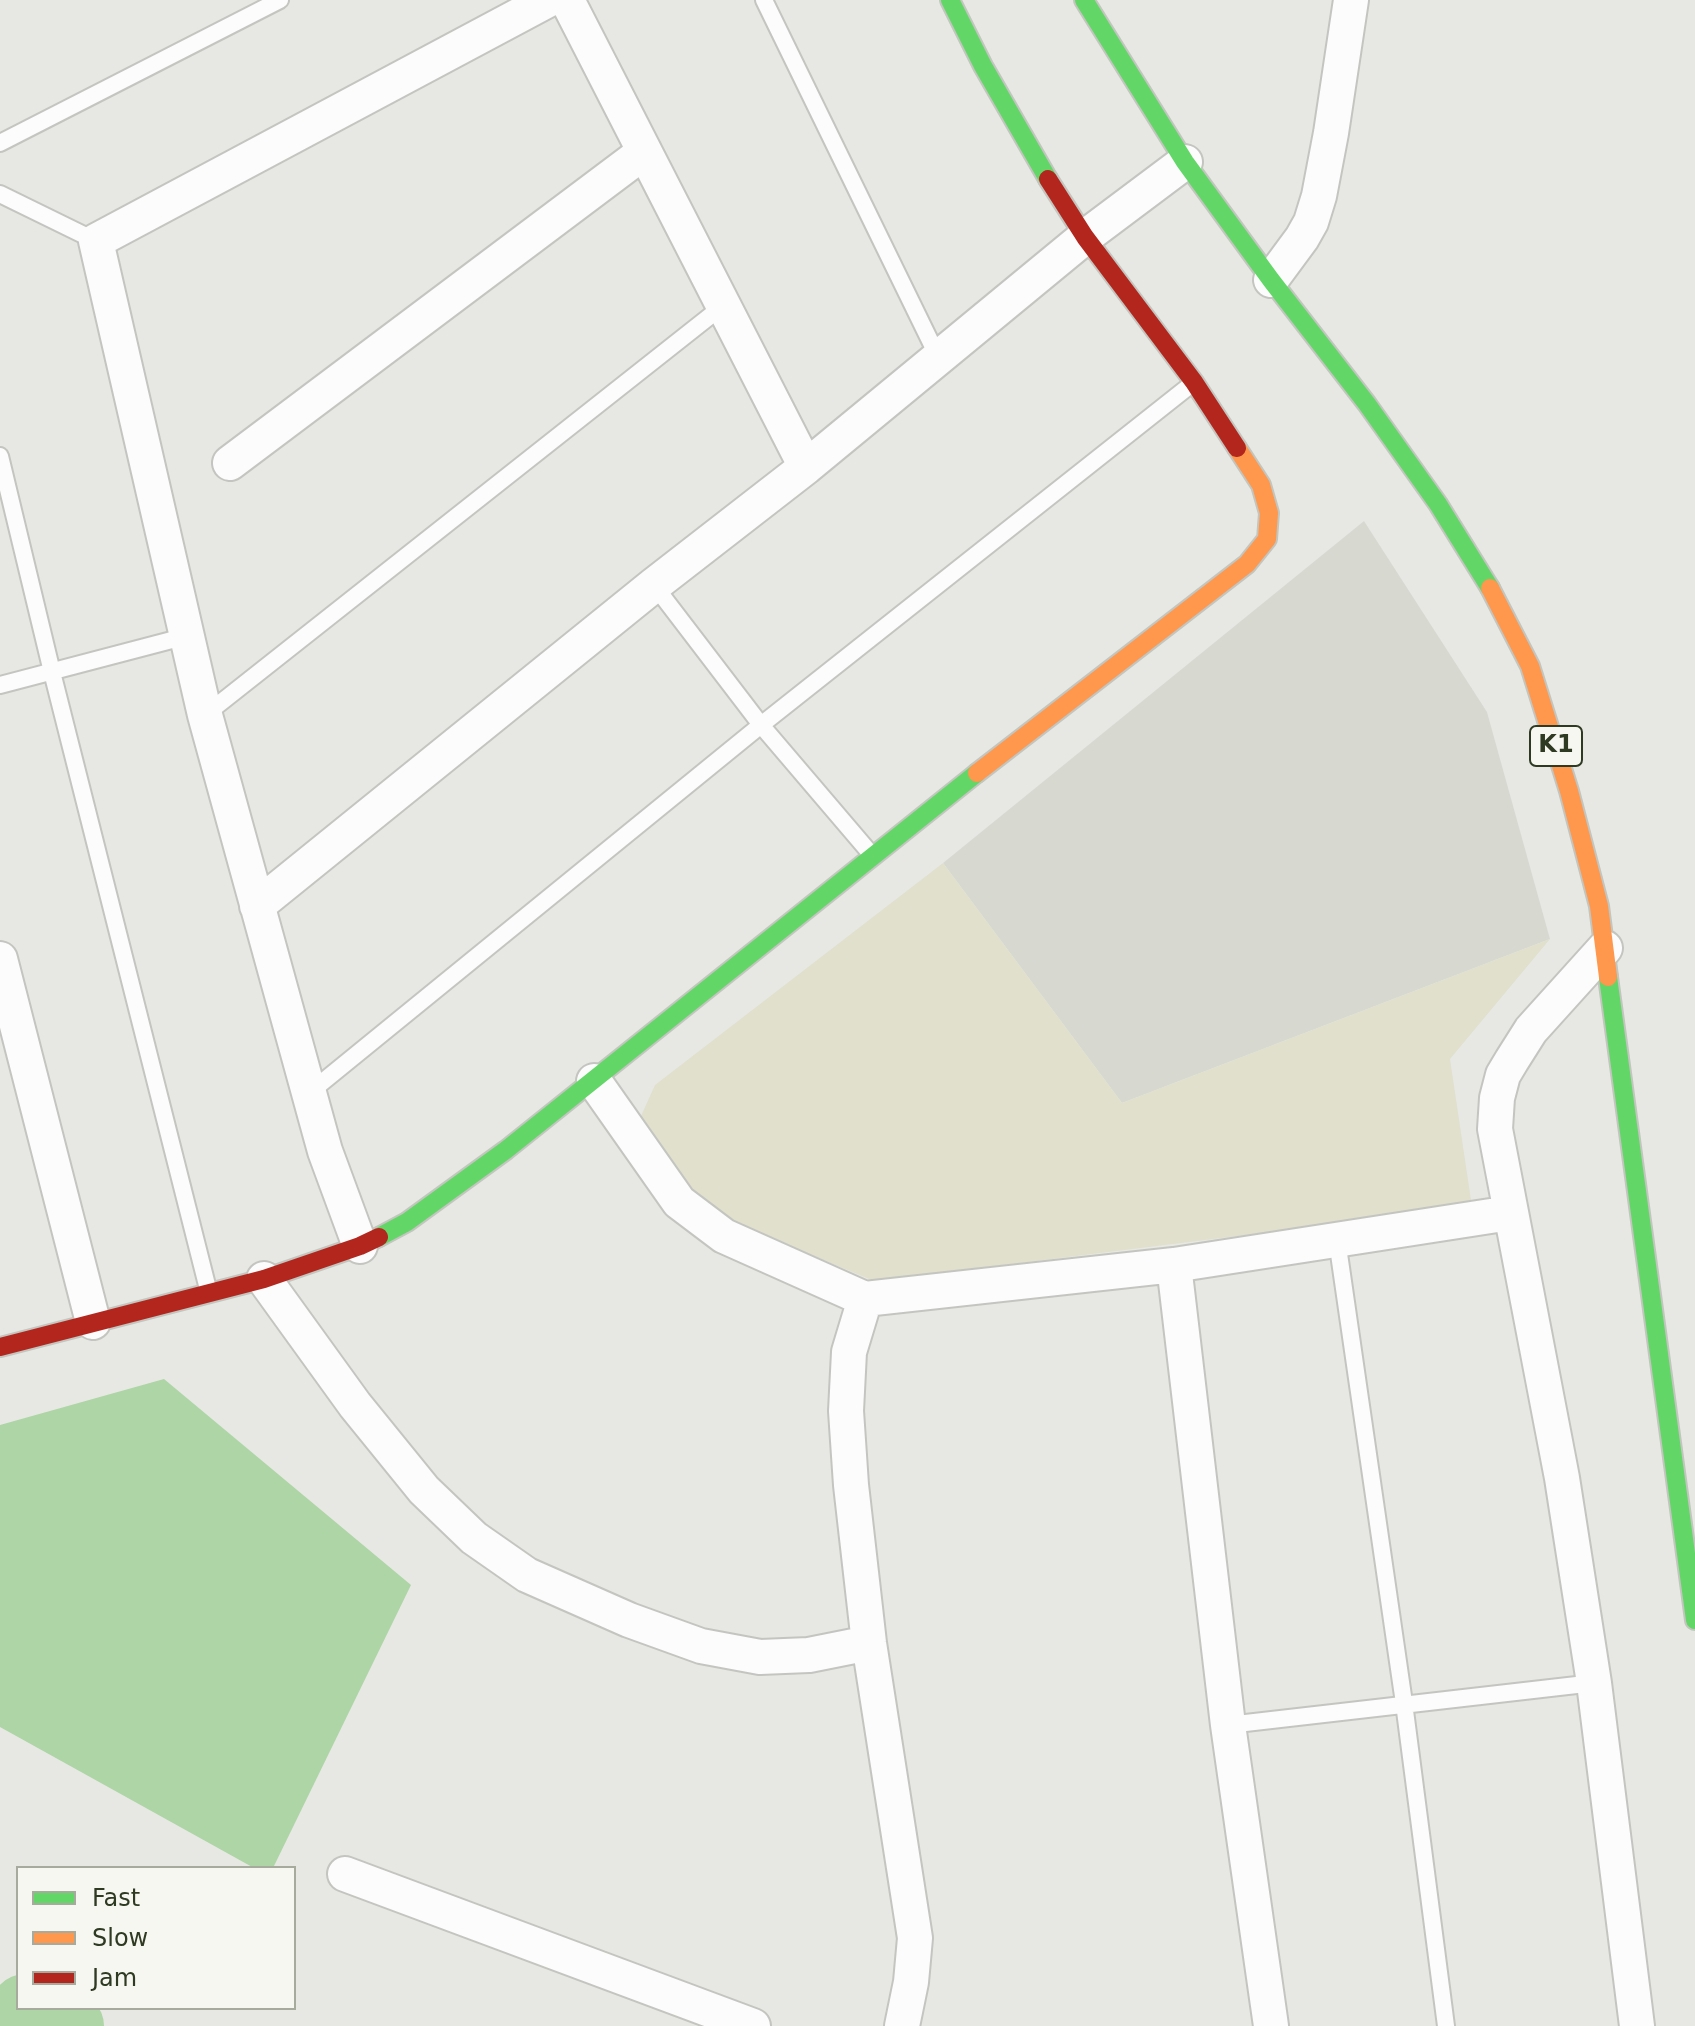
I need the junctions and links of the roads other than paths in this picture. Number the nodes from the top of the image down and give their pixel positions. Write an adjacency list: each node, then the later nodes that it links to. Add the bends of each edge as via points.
1 (280, 0): 8 (lane)
2 (548, 0): 13 (street)
3 (567, 0): 9 (street)
4 (764, 0): 16 (lane)
5 (950, 0): 12 (street)
6 (1084, 0): 10 (street, K1)
7 (1351, 0): 14 (street, via 1319,196 1302,238)
8 (0, 143)
9 (644, 152): 15 (street); 19 (street)
10 (1185, 162): 12 (street); 14 (street, K1)
11 (0, 194): 13 (lane)
12 (1085, 237): 16 (street); 17 (street)
13 (96, 241): 22 (street)
14 (1271, 280): 29 (street, K1, via 1438,504 1509,621 1530,666 1569,791)
15 (724, 305): 20 (street); 25 (lane)
16 (938, 357): 20 (street)
17 (1194, 382): 26 (lane); 27 (street, via 1261,485 1269,513 1267,539 1247,564)
18 (0, 456): 23 (lane)
19 (230, 463)
20 (806, 467): 21 (street)
21 (654, 585): 26 (lane); 28 (street)
22 (187, 636): 23 (lane); 25 (street)
23 (52, 672): 24 (lane); 38 (lane)
24 (0, 685)
25 (205, 715): 28 (street)
26 (761, 725): 27 (lane); 32 (lane)
27 (872, 855): 31 (street)
28 (257, 906): 32 (street)
29 (1605, 948): 33 (street, via 1531,1030 1503,1075 1495,1129); 42 (street, K1)
30 (0, 959): 40 (street)
31 (594, 1081): 35 (street, via 450,1192); 39 (street, via 679,1202 724,1236)
32 (309, 1093): 35 (street)
33 (1510, 1213): 34 (street); 44 (street, via 1562,1478)
34 (1337, 1240): 36 (street); 45 (lane)
35 (360, 1246): 37 (street)
36 (1174, 1265): 39 (street); 46 (street)
37 (264, 1279): 38 (street); 43 (street, via 424,1490 474,1538 527,1575 701,1646 760,1657 809,1655)
38 (209, 1294): 40 (street)
39 (865, 1299): 43 (street, via 849,1352 846,1411)
40 (93, 1322): 41 (street)
41 (0, 1347)
42 (1695, 1620)
43 (869, 1643): 49 (street, via 915,1938)
44 (1594, 1683): 45 (lane); 52 (street)
45 (1404, 1703): 46 (lane); 51 (lane)
46 (1228, 1725): 50 (street)
47 (345, 1874): 48 (street)
48 (753, 2026)
49 (902, 2026)
50 (1271, 2026)
51 (1446, 2026)
52 (1637, 2026)

